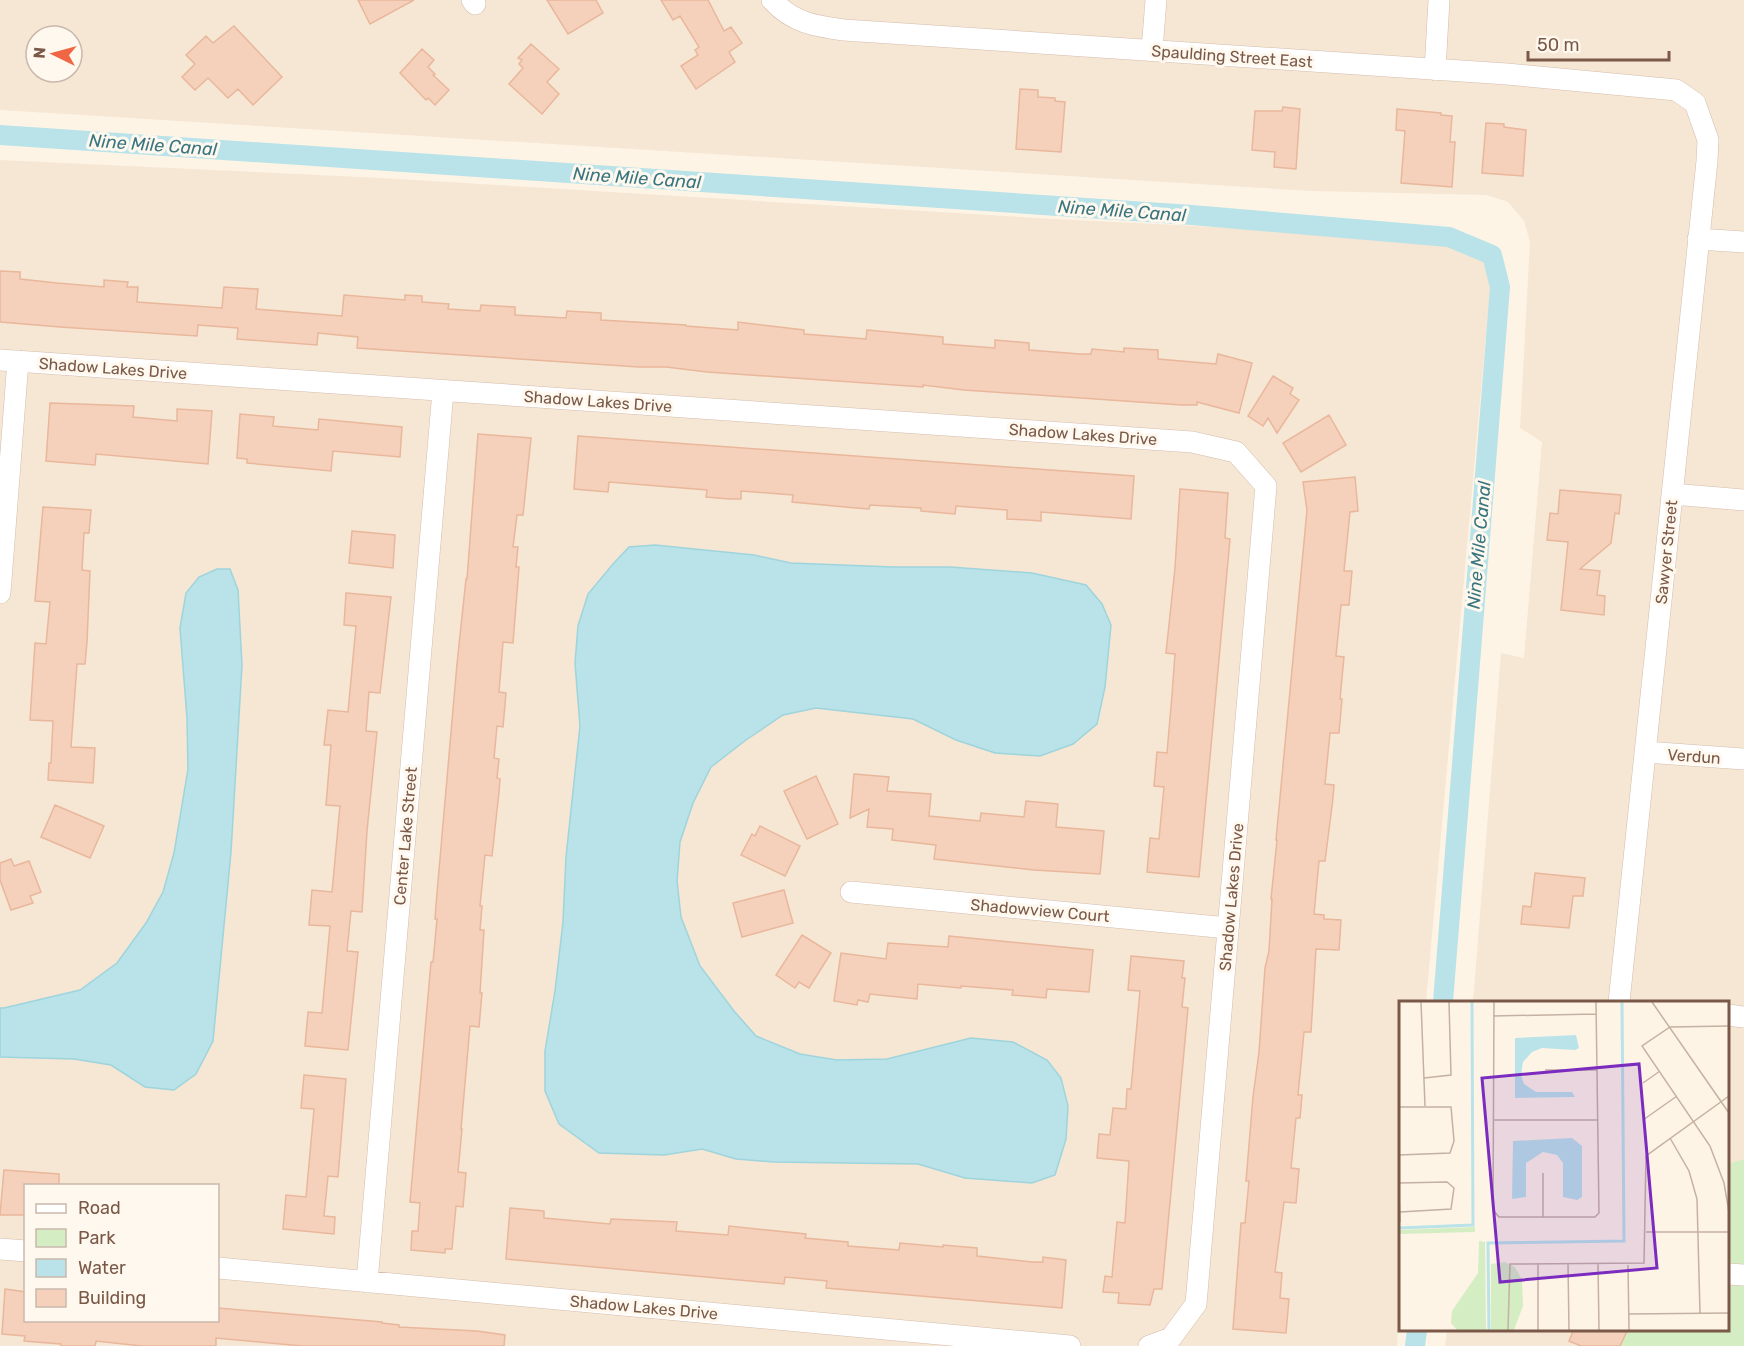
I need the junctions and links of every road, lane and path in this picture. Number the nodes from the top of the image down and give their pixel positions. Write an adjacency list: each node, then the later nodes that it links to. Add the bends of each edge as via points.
1 (772, 0): 4 (street, Spaulding Street East, via 800,21 822,27)
2 (1156, 0): 4 (street)
3 (1439, 0): 5 (street)
4 (1152, 50): 5 (street, Spaulding Street East)
5 (1435, 70): 6 (street, Spaulding Street East, via 1676,90)
6 (1695, 102): 7 (street, Sawyer Street, via 1708,140)
7 (1698, 239): 8 (street); 11 (street, Sawyer Street)
8 (1744, 242)
9 (9, 361): 10 (street, Shadow Lakes Drive); 13 (street)
10 (443, 390): 17 (street, Shadow Lakes Drive, via 1192,442 1236,452 1266,486); 26 (street, Center Lake Street)
11 (1672, 494): 12 (street); 14 (street, Sawyer Street)
12 (1744, 500)
13 (0, 593)
14 (1645, 752): 15 (street, Verdun); 18 (street, Sawyer Street)
15 (1744, 759)
16 (851, 892): 17 (street, Shadowview Court)
17 (1228, 928): 28 (street, Shadow Lakes Drive, via 1196,1304 1171,1338)
18 (1619, 1001)
19 (1729, 1015): 20 (street)
20 (1744, 1017)
21 (0, 1249): 22 (street)
22 (24, 1251)
23 (219, 1268): 26 (street, Shadow Lakes Drive)
24 (1729, 1274): 25 (street)
25 (1744, 1275)
26 (367, 1282): 27 (street, Shadow Lakes Drive)
27 (1070, 1346)
28 (1149, 1346)

